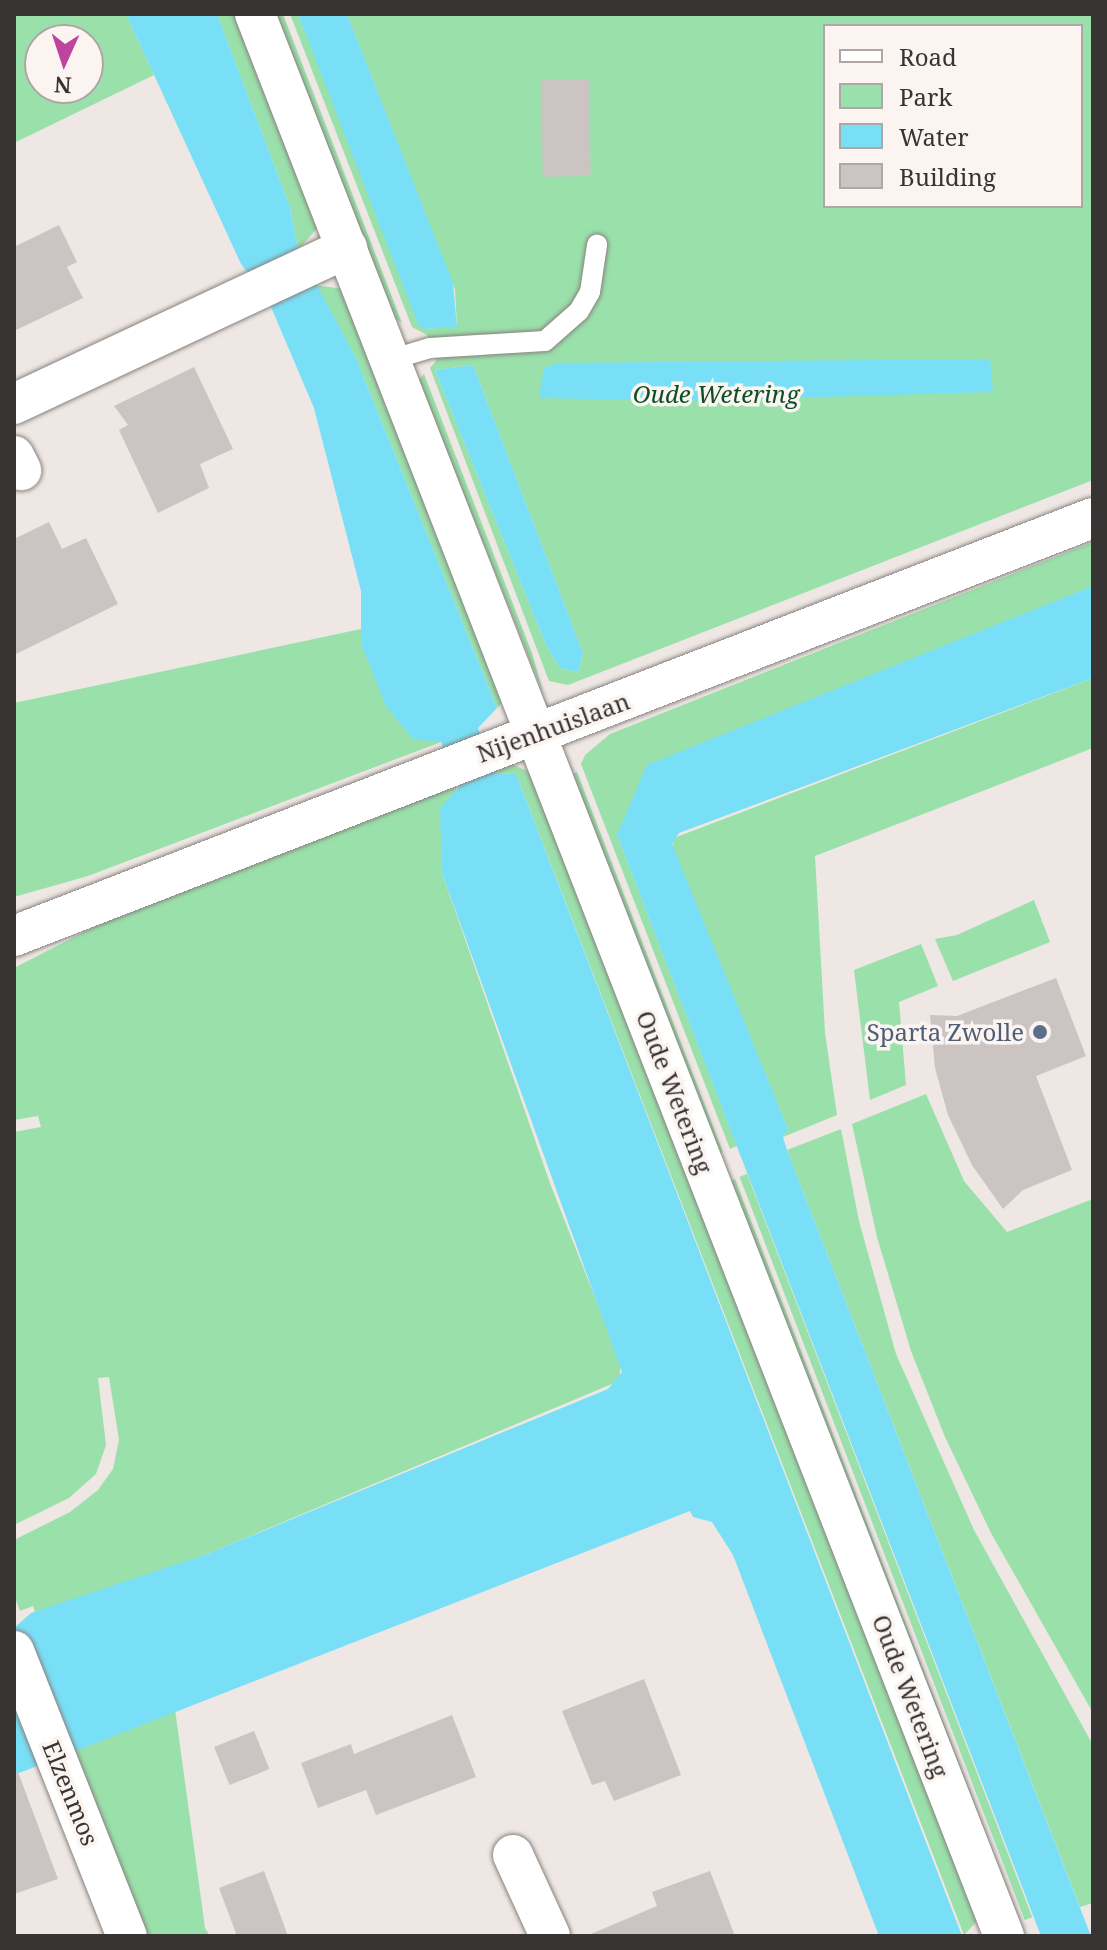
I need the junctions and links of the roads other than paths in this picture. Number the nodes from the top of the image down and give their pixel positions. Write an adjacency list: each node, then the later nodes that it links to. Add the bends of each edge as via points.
1 (255, 14): 3 (street, Oude Wetering)
2 (597, 245): 4 (lane, via 590,292 564,328 545,341 430,348)
3 (347, 248): 4 (street, Oude Wetering); 5 (street)
4 (390, 360): 7 (street, Oude Wetering)
5 (14, 404)
6 (1093, 518): 7 (street, Nijenhuislaan)
7 (534, 736): 8 (street, Nijenhuislaan); 13 (street, Oude Wetering)
8 (14, 936)
9 (14, 1651): 11 (street, Elzenmos)
10 (513, 1855): 12 (street)
11 (127, 1936)
12 (550, 1936)
13 (1004, 1936)

